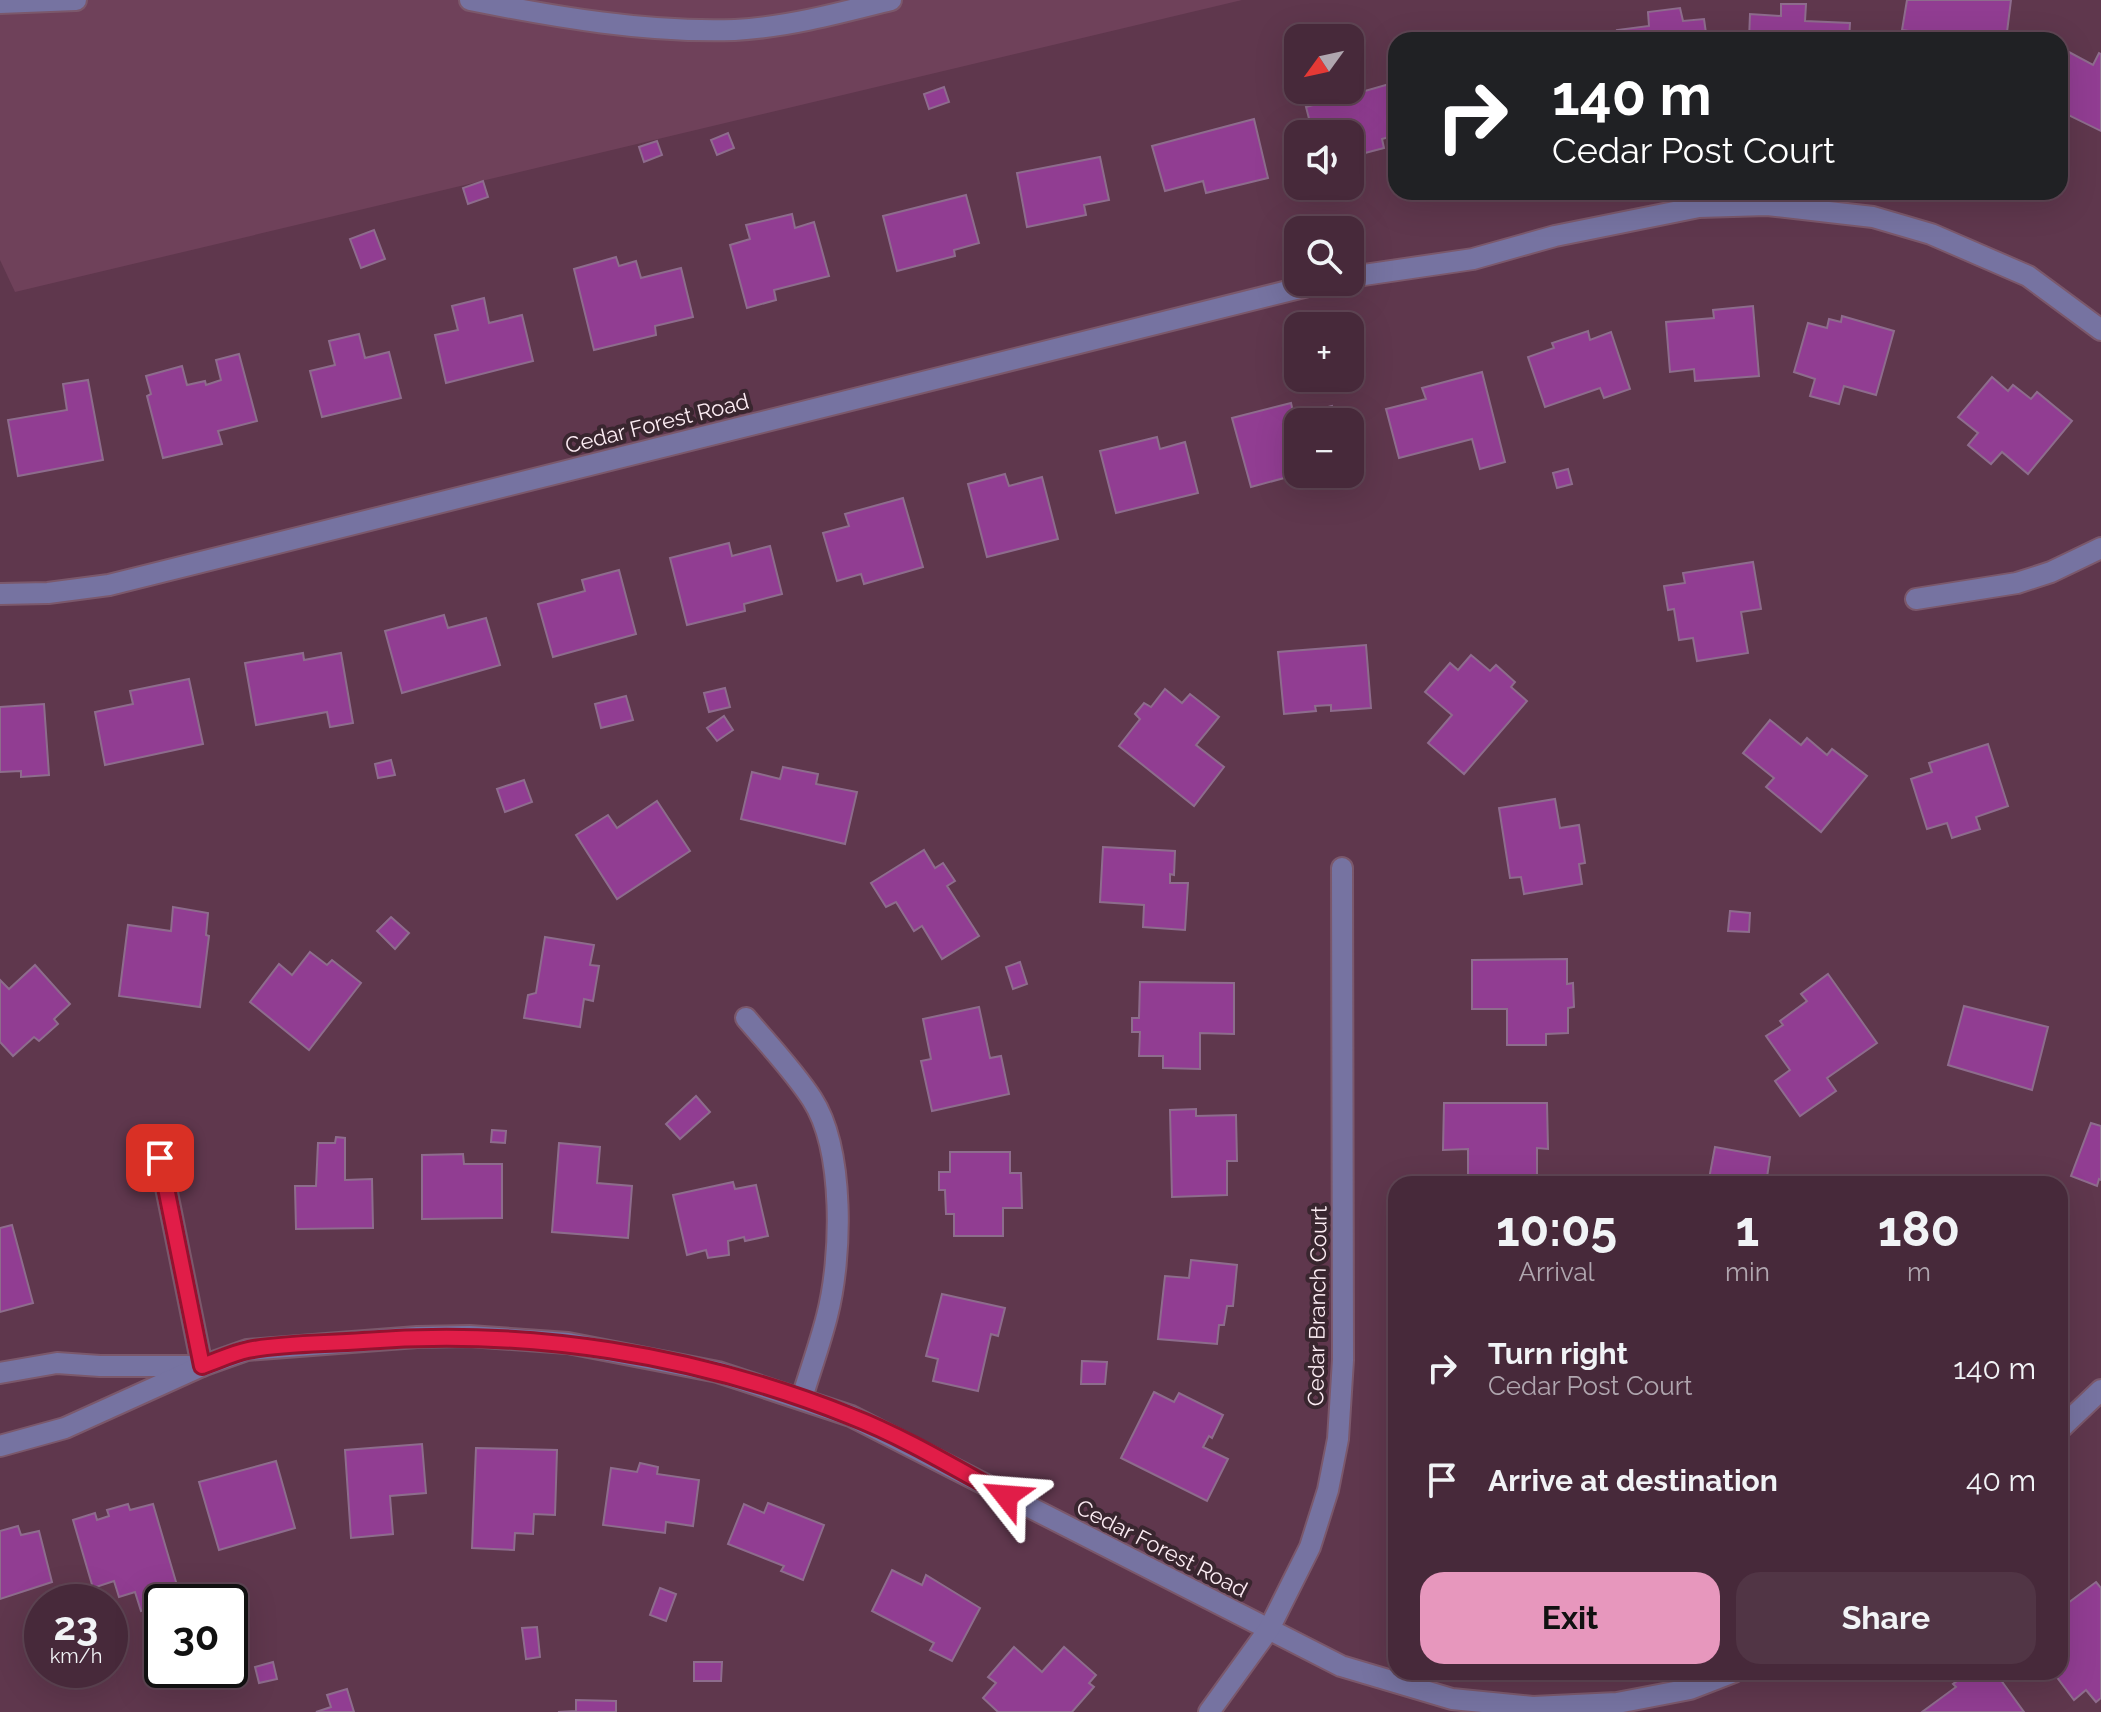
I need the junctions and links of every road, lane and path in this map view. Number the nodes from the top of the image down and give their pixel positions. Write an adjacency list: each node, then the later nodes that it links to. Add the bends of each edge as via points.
1 (76, 0): 4 (street)
2 (470, 0): 3 (street, via 558,16 737,30)
3 (891, 0)
4 (0, 3)
5 (1364, 275): 7 (street, via 1473,259 1555,236 1699,207 1767,205 1873,217 1931,234 2028,276)
6 (1284, 292): 9 (street, Cedar Forest Road, via 109,585)
7 (2101, 330)
8 (2101, 548): 10 (street, via 2017,583)
9 (0, 594)
10 (1916, 599)
11 (1342, 868): 20 (street, Cedar Branch Court, via 1343,1360 1338,1439 1310,1547)
12 (746, 1018): 17 (street, via 813,1100 832,1146 838,1214 833,1279 828,1315)
13 (160, 1158): 14 (street)
14 (202, 1366): 15 (street, Cedar Forest Road, via 57,1363); 17 (street, Cedar Forest Road, via 247,1350 469,1336 568,1343 718,1372); 19 (street, Cedar Forest Road, via 65,1428)
15 (0, 1373)
16 (2101, 1390): 18 (street)
17 (802, 1398): 20 (street, Cedar Forest Road, via 900,1439)
18 (2068, 1421)
19 (0, 1446)
20 (1269, 1629): 21 (street, Cedar Forest Road, via 1341,1666); 24 (street, Cedar Branch Court)
21 (1388, 1680)
22 (1388, 1680): 23 (street, Cedar Forest Road, via 1452,1699 1533,1707 1617,1703)
23 (1713, 1680)
24 (1209, 1712)

